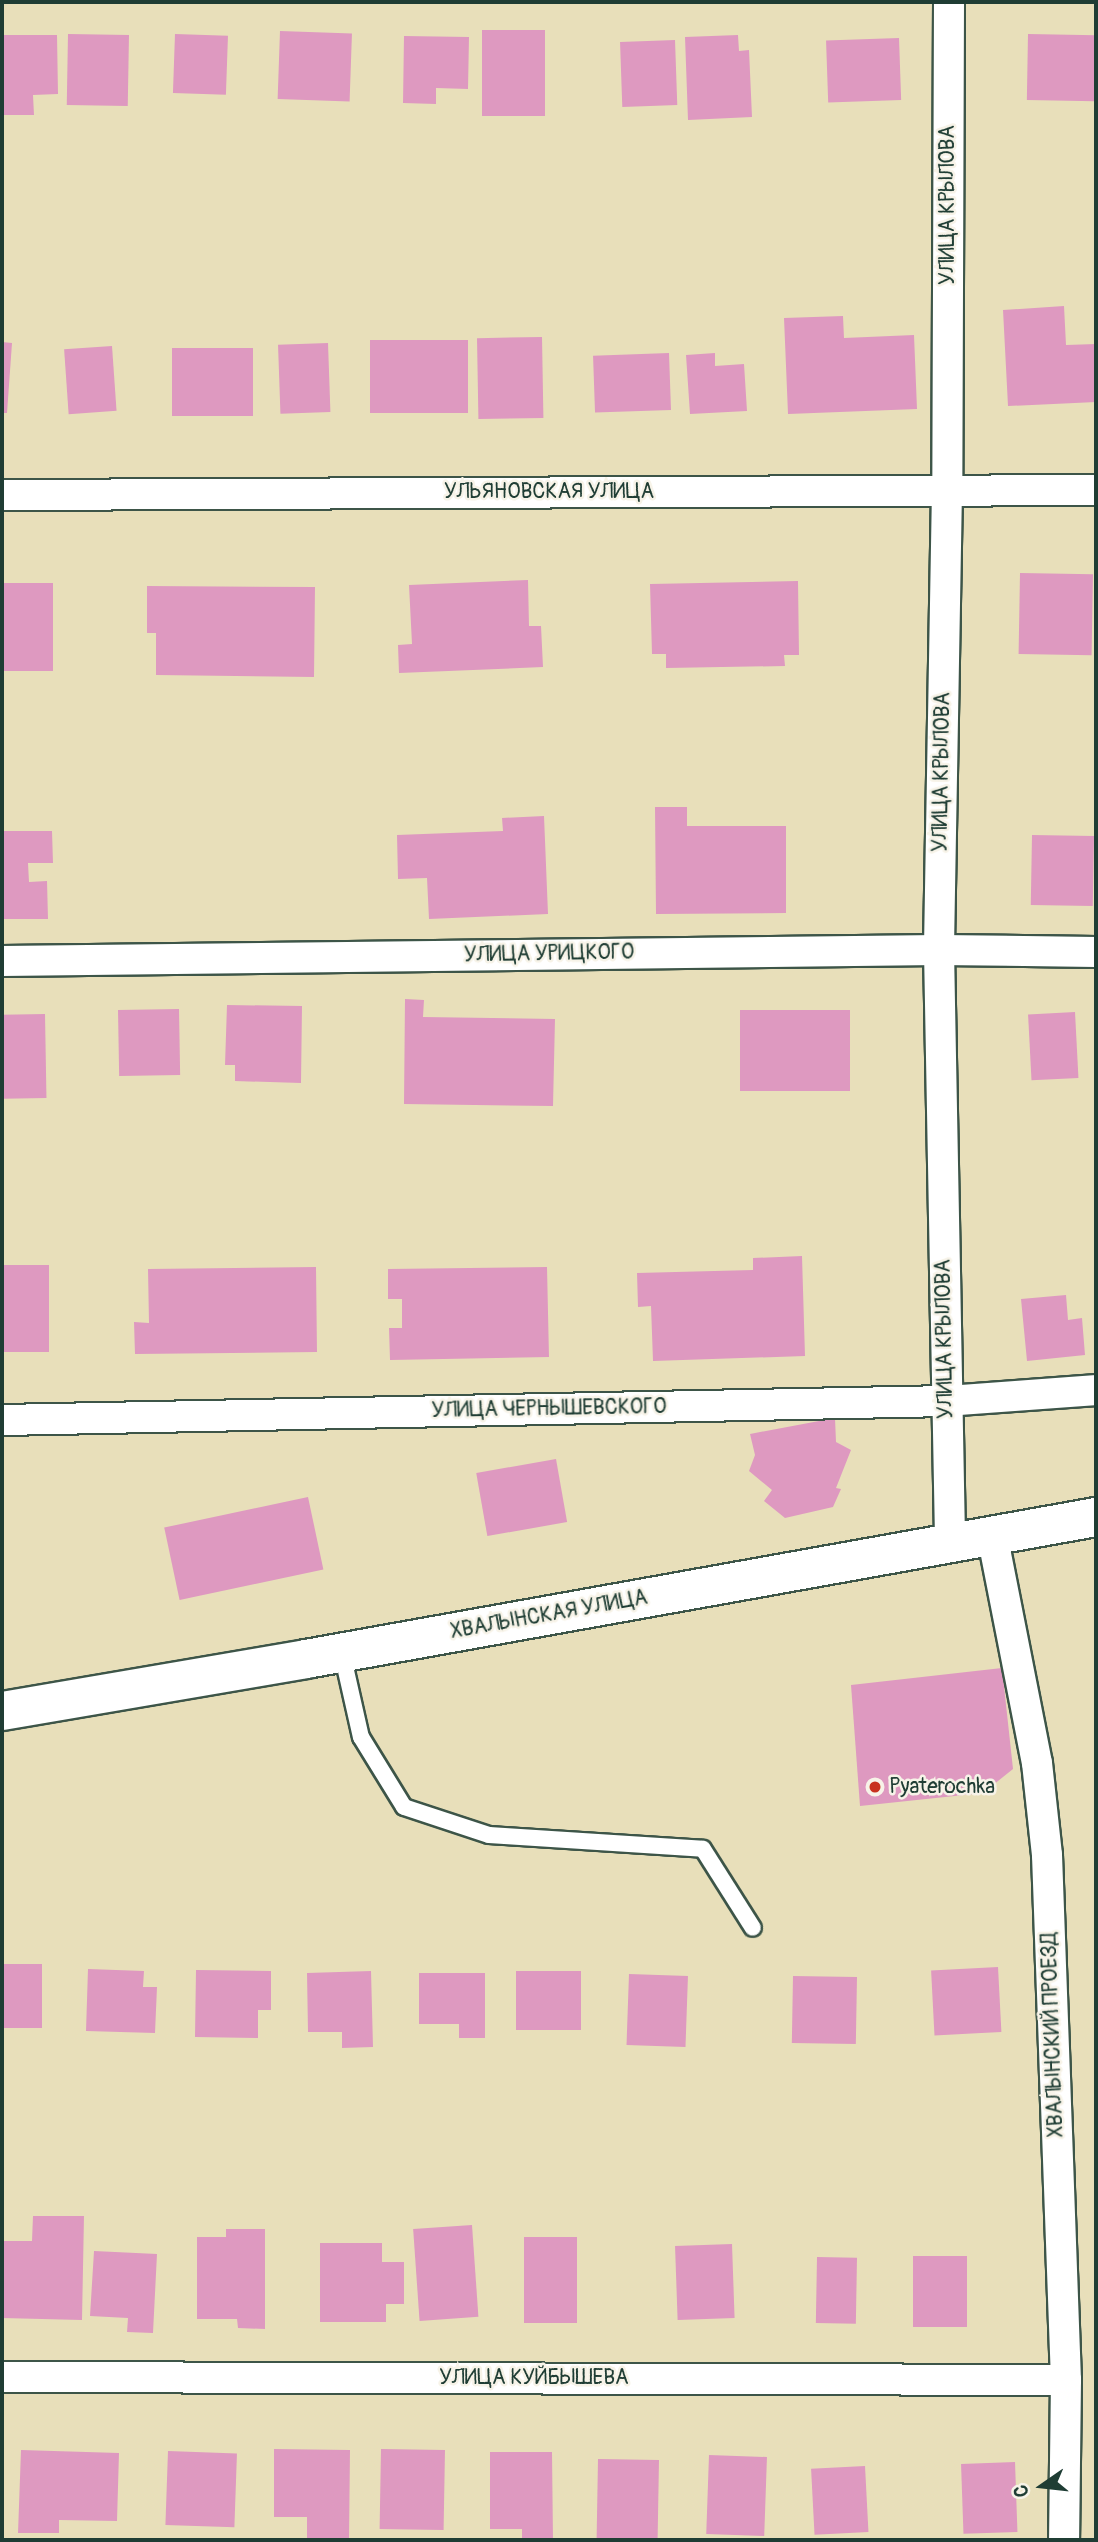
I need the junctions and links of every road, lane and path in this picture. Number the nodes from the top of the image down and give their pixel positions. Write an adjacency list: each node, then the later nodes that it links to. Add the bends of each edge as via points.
1 (949, 2): 2 (street, УЛИЦА КРЫЛОВА)
2 (947, 489): 3 (street, УЛЬЯНОВСКАЯ УЛИЦА); 4 (street, УЛЬЯНОВСКАЯ УЛИЦА); 5 (street, УЛИЦА КРЫЛОВА)
3 (1096, 490)
4 (2, 495)
5 (939, 950): 6 (street, УЛИЦА УРИЦКОГО); 7 (street, УЛИЦА УРИЦКОГО); 9 (street, УЛИЦА КРЫЛОВА)
6 (1096, 952)
7 (2, 961)
8 (1096, 1390): 9 (street, УЛИЦА ЧЕРНЫШЕВСКОГО)
9 (946, 1401): 10 (street, УЛИЦА ЧЕРНЫШЕВСКОГО); 13 (street, УЛИЦА КРЫЛОВА)
10 (2, 1419)
11 (1096, 1517): 12 (street, ХВАЛЫНСКАЯ УЛИЦА)
12 (992, 1534): 13 (street, ХВАЛЫНСКАЯ УЛИЦА); 18 (street, ХВАЛЫНСКИЙ ПРОЕЗД, via 1037,1763 1047,1855)
13 (950, 1542): 14 (street, ХВАЛЫНСКАЯ УЛИЦА)
14 (342, 1653): 15 (street, ХВАЛЫНСКАЯ УЛИЦА); 16 (lane, via 360,1737 404,1807 489,1835 703,1849)
15 (2, 1711)
16 (753, 1928)
17 (2, 2377): 18 (street, УЛИЦА КУЙБЫШЕВА)
18 (1066, 2380): 19 (street, ХВАЛЫНСКИЙ ПРОЕЗД)
19 (1064, 2540)

